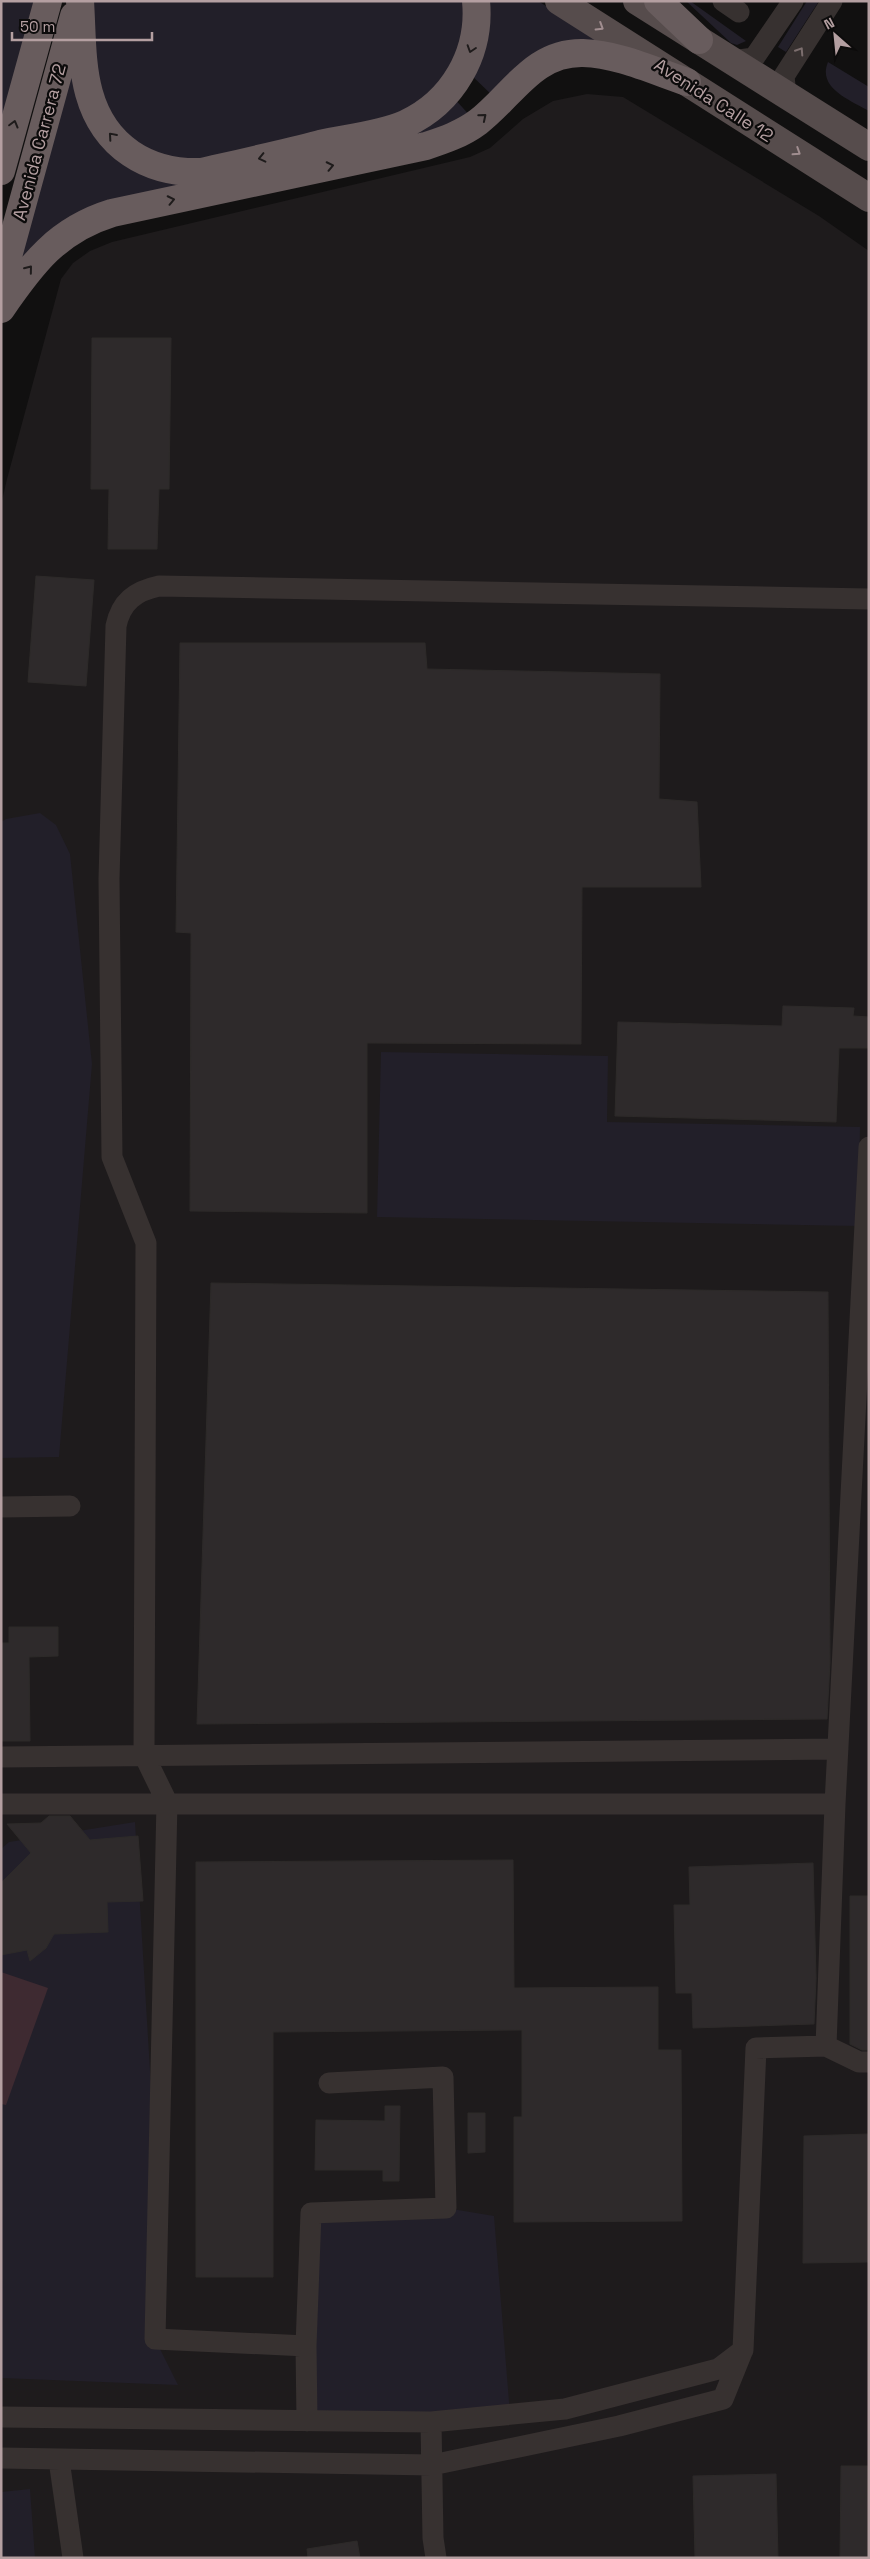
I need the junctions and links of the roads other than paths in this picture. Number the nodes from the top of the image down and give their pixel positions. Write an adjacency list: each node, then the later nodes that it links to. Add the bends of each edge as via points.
1 (48, 1): 14 (highway, Avenida Carrera 72, one-way to 1)
2 (79, 1): 3 (highway, one-way to 2, via 478,17 473,46 462,73 449,92 430,109 404,124 202,172 183,172 148,164 110,135 96,113 89,93); 16 (highway, Avenida Carrera 72)
3 (476, 1)
4 (559, 1): 11 (main road, Avenida Calle 12, one-way to 11)
5 (637, 1): 9 (main road)
6 (658, 1): 9 (highway)
7 (793, 1): 10 (street, via 754,58)
8 (832, 1): 12 (street, one-way to 8, via 784,76)
9 (699, 40): 10 (main road)
10 (732, 62): 12 (main road)
11 (687, 82): 15 (main road, Avenida Calle 12, one-way to 15); 17 (highway, one-way to 11, via 40,257 85,222 151,204 426,146 450,138 476,123 500,103 533,68 555,57 583,53 611,57)
12 (786, 95): 13 (main road)
13 (869, 147)
14 (1, 171)
15 (869, 198)
16 (1, 282)
17 (1, 309)
18 (869, 599): 24 (street, via 158,586 144,589 125,604 116,626 109,879 112,1157 146,1243)
19 (869, 1147): 20 (street)
20 (867, 1215): 23 (street)
21 (70, 1506): 22 (street)
22 (1, 1507)
23 (838, 1749): 24 (street); 28 (street)
24 (144, 1755): 25 (street); 26 (street)
25 (1, 1756)
26 (167, 1802): 27 (street); 28 (street); 32 (street, via 155,2339)
27 (1, 1804)
28 (835, 1804): 29 (street)
29 (826, 2046): 30 (street, via 859,2062); 33 (street, via 756,2048)
30 (869, 2062)
31 (330, 2083): 32 (street, via 443,2077 446,2208 311,2213)
32 (306, 2346): 35 (street)
33 (743, 2350): 36 (street, via 718,2369 564,2409); 39 (street, via 723,2399 619,2426)
34 (1, 2417): 35 (street)
35 (307, 2421): 36 (street)
36 (431, 2422): 39 (street)
37 (1, 2458): 38 (street)
38 (58, 2460): 39 (street); 40 (street)
39 (432, 2465): 41 (street)
40 (73, 2558)
41 (436, 2558)

